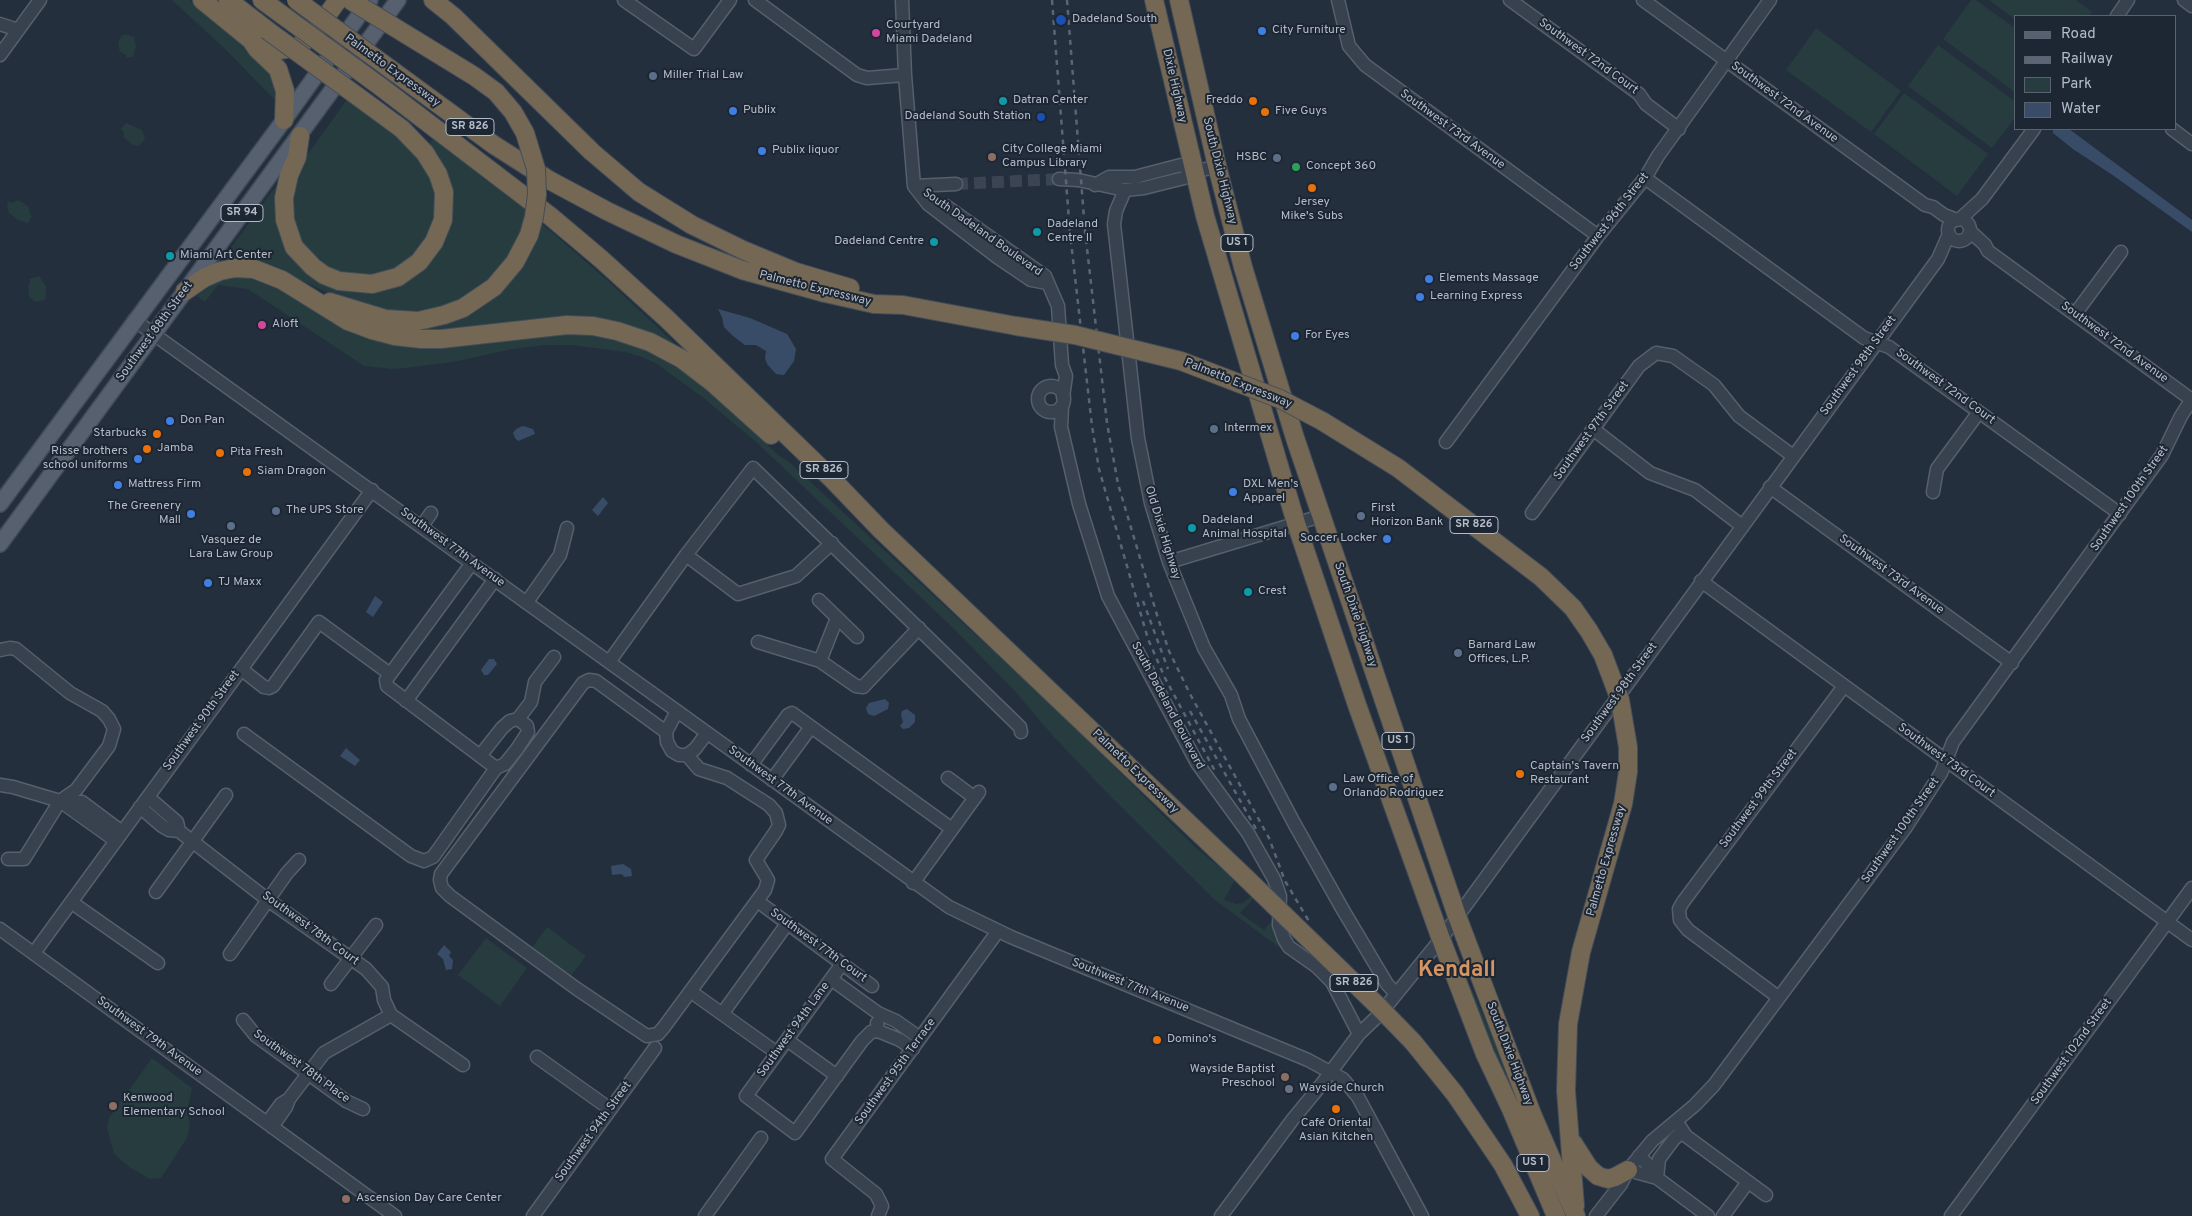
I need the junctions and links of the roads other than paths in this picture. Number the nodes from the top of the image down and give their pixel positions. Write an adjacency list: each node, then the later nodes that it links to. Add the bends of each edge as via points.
1 (40, 0): 27 (street)
2 (202, 0): 28 (highway)
3 (228, 0): 37 (highway, bridge, via 402,129 434,165 443,187 444,210 437,237 423,258 398,277 372,284 339,281 313,267 294,247 283,203)
4 (262, 0): 84 (highway, Palmetto Expressway / SR 826, bridge, via 509,183 601,259 819,465)
5 (296, 0): 55 (highway, Palmetto Expressway / SR 826, bridge, via 474,131 584,200 710,258 780,282 874,304)
6 (338, 0): 28 (highway, via 315,32 298,47 279,50)
7 (350, 0): 54 (highway, bridge, via 496,92 525,133 536,169 537,195 529,235 515,262 494,287 463,308 418,321 386,319)
8 (370, 0): 33 (main road, Southwest 88th Street / SR 94)
9 (398, 0): 37 (main road, Southwest 88th Street / SR 94)
10 (433, 0): 24 (highway)
11 (624, 0): 12 (street, via 694,49)
12 (730, 0)
13 (755, 0): 32 (street, via 857,75 867,78)
14 (902, 0): 32 (street, South Dadeland Boulevard)
15 (1154, 0): 40 (highway, Dixie Highway / US 1)
16 (1179, 0): 39 (highway, South Dixie Highway / US 1)
17 (1338, 0): 50 (street, Southwest 73rd Avenue, via 1349,46 1365,66)
18 (1510, 0): 34 (street, Southwest 72nd Court, via 1641,96 1646,104)
19 (1643, 0): 31 (street, Southwest 72nd Avenue)
20 (1770, 0): 31 (street, Southwest 96th Street)
21 (2128, 0): 25 (street)
22 (2184, 0): 23 (street)
23 (2192, 6)
24 (450, 8): 55 (highway, via 592,152 656,203 710,235 760,258)
25 (2118, 15)
26 (0, 24): 27 (street)
27 (18, 30): 29 (street)
28 (251, 40): 33 (highway, via 281,73 285,91)
29 (4, 41): 30 (street)
30 (0, 55)
31 (1727, 61): 34 (street, Southwest 96th Street); 47 (street, Southwest 72nd Avenue)
32 (905, 75): 45 (street, South Dadeland Boulevard)
33 (284, 120): 57 (main road, Southwest 88th Street / SR 94)
34 (1681, 126): 41 (street, Southwest 96th Street)
35 (2033, 130): 48 (street, Southwest 98th Street)
36 (2173, 130): 38 (street)
37 (300, 136): 53 (main road, Southwest 88th Street / SR 94)
38 (2192, 144)
39 (1217, 166): 40 (street); 61 (highway, South Dixie Highway / US 1)
40 (1195, 172): 44 (street, via 1181,165 1136,177 1108,177); 46 (street, via 1184,178); 58 (highway, South Dixie Highway / US 1)
41 (1645, 178): 50 (street, Southwest 96th Street); 60 (street, Southwest 72nd Court, via 1864,338)
42 (1059, 180): 44 (street, via 1078,180)
43 (956, 184): 45 (street)
44 (1095, 185): 46 (street)
45 (914, 186): 62 (street, South Dadeland Boulevard, via 928,204 1000,252 1031,280 1047,283 1058,306)
46 (1125, 190): 88 (street, Old Dixie Highway, via 1114,224 1138,438 1151,503)
47 (1926, 206): 48 (street, Southwest 72nd Avenue); 49 (street, Southwest 72nd Avenue)
48 (1963, 230): 49 (street, Southwest 72nd Avenue, via 1953,239); 52 (street, Southwest 98th Street); 56 (street, Southwest 72nd Avenue, via 1982,250 1988,251)
49 (1949, 233): 52 (street, Southwest 98th Street)
50 (1598, 236): 70 (street, Southwest 96th Street)
51 (2121, 252): 56 (street)
52 (1938, 259): 60 (street, Southwest 98th Street)
53 (185, 291): 54 (highway, via 212,274 241,268 267,272); 59 (main road, Southwest 88th Street / SR 94)
54 (311, 296): 84 (highway, via 353,323 380,333 410,338 440,339 574,325 610,329 650,342 704,376 858,515)
55 (902, 305): 177 (highway, Palmetto Expressway / SR 826, bridge, via 1075,335 1181,361 1280,399 1398,468 1546,582 1582,619 1604,655 1620,700 1628,747 1628,772 1624,804 1584,944 1570,1008 1565,1074)
56 (2074, 314): 64 (street, Southwest 72nd Avenue)
57 (134, 320): 59 (street, Southwest 77th Avenue); 75 (main road, Southwest 88th Street / SR 94)
58 (1239, 332): 61 (highway, via 1256,355); 80 (highway, South Dixie Highway / US 1)
59 (153, 333): 73 (street, Southwest 77th Avenue); 86 (main road, Southwest 88th Street / SR 94)
60 (1877, 343): 67 (street, Southwest 72nd Court, via 1889,347); 71 (street, Southwest 98th Street)
61 (1272, 365): 79 (highway, South Dixie Highway / US 1)
62 (1062, 366): 63 (street); 65 (street, South Dadeland Boulevard, via 1066,376)
63 (1048, 387): 65 (street, via 1056,388); 66 (street, via 1038,398)
64 (2192, 400): 78 (street, Southwest 100th Street, via 2162,455)
65 (1062, 401): 66 (street, via 1055,411); 68 (street, South Dadeland Boulevard)
66 (1046, 412): 68 (street)
67 (1979, 412): 74 (street, via 1936,469); 78 (street, Southwest 72nd Court)
68 (1061, 427): 162 (street, South Dadeland Boulevard, via 1079,504 1108,596 1197,763 1248,833 1274,879 1280,896 1279,925 1284,939 1328,978)
69 (1593, 429): 71 (street, Southwest 97th Street, via 1639,366 1656,353 1673,356 1714,385 1739,416); 77 (street, Southwest 97th Street); 82 (street, via 1650,473 1695,490)
70 (1446, 442)
71 (1793, 456): 72 (street, Southwest 98th Street)
72 (1770, 487): 82 (street, Southwest 98th Street); 102 (street, Southwest 73rd Avenue)
73 (372, 490): 81 (street, Southwest 77th Avenue); 103 (street, Southwest 90th Street)
74 (1933, 492)
75 (0, 504)
76 (431, 513): 81 (street)
77 (1532, 513)
78 (2120, 514): 102 (street, Southwest 100th Street)
79 (1321, 516): 80 (street); 106 (highway, South Dixie Highway / US 1)
80 (1296, 523): 88 (street); 108 (highway, South Dixie Highway / US 1)
81 (422, 526): 89 (street, Southwest 77th Avenue)
82 (1742, 526): 91 (street, Southwest 98th Street)
83 (566, 528): 93 (street, via 560,555)
84 (881, 530): 190 (highway, Palmetto Expressway / SR 826, bridge, via 1419,1048 1503,1165)
85 (832, 543): 87 (street, via 796,576 738,594); 87 (street, via 753,468); 95 (street)
86 (0, 544)
87 (686, 555): 101 (street)
88 (1169, 562): 154 (street, Old Dixie Highway, via 1187,611 1234,700 1239,719 1294,823)
89 (472, 563): 90 (street, Southwest 77th Avenue); 104 (street)
90 (495, 579): 93 (street, Southwest 77th Avenue); 107 (street)
91 (1701, 581): 105 (street, Southwest 73rd Court); 138 (street, Southwest 98th Street)
92 (819, 600): 94 (street)
93 (527, 602): 101 (street, Southwest 77th Avenue)
94 (837, 618): 96 (street); 100 (street)
95 (919, 628): 100 (street, via 863,687 856,686); 113 (street, via 1020,727)
96 (857, 637)
97 (758, 642): 100 (street)
98 (2, 649): 125 (street, via 16,649 70,693 102,711 114,729 109,746 76,790)
99 (554, 657): 110 (street, via 534,682 531,702)
100 (820, 661)
101 (609, 662): 109 (street, Southwest 77th Avenue)
102 (2012, 663): 118 (street, Southwest 100th Street, via 1950,747)
103 (241, 669): 104 (street, via 264,687 273,686 318,622); 126 (street, Southwest 90th Street)
104 (390, 674): 107 (street, via 387,686)
105 (1844, 686): 118 (street, Southwest 73rd Court); 156 (street, Southwest 99th Street, via 1683,902 1679,914 1688,930)
106 (1383, 698): 108 (highway); 138 (highway, South Dixie Highway / US 1)
107 (406, 701): 117 (street)
108 (1357, 705): 144 (highway, South Dixie Highway / US 1)
109 (677, 711): 112 (street); 114 (street, Southwest 77th Avenue)
110 (518, 719): 117 (street, via 505,724); 120 (street, via 527,726 528,732 505,764)
111 (811, 727): 119 (street, via 790,713); 122 (street); 127 (street)
112 (666, 732): 116 (street, via 666,742 672,751); 116 (street, via 596,681 583,682 441,874 440,880 442,888 450,896 592,1000 647,1036 658,1034 664,1027 766,890 768,880 756,860 779,825 776,813 769,805 727,778 698,769)
113 (1021, 732)
114 (707, 733): 116 (street); 119 (street, Southwest 77th Avenue)
115 (244, 734): 120 (street, via 411,856 424,861 433,856)
116 (687, 755)
117 (480, 756): 120 (street)
118 (1945, 760): 139 (street, Southwest 73rd Court); 156 (street, Southwest 100th Street, via 1942,773 1913,817)
119 (751, 765): 122 (street, Southwest 77th Avenue)
120 (496, 768)
121 (948, 778): 127 (street, via 977,795)
122 (772, 780): 132 (street, Southwest 77th Avenue)
123 (0, 785): 125 (street)
124 (226, 795): 129 (street)
125 (60, 800): 128 (street, via 82,802); 130 (street, via 24,859)
126 (144, 802): 128 (street, Southwest 90th Street); 129 (street, Southwest 78th Court, via 162,826 179,831)
127 (952, 829): 132 (street)
128 (119, 837): 136 (street, Southwest 90th Street)
129 (194, 842): 134 (street); 135 (street, Southwest 78th Court)
130 (8, 859)
131 (298, 860): 135 (street)
132 (913, 883): 143 (street, Southwest 77th Avenue, via 956,911)
133 (2192, 888): 139 (street, Southwest 102nd Street)
134 (156, 892)
135 (268, 900): 147 (street); 148 (street, Southwest 78th Court)
136 (71, 902): 146 (street, Southwest 90th Street); 149 (street)
137 (764, 906): 141 (street, Southwest 77th Court)
138 (1457, 916): 144 (street, Southwest 98th Street); 192 (highway, South Dixie Highway / US 1, via 1539,1130)
139 (2167, 922): 145 (street, Southwest 73rd Court); 196 (street, Southwest 102nd Street)
140 (376, 924): 148 (street)
141 (787, 924): 150 (street, Southwest 77th Court); 158 (street)
142 (0, 928): 146 (street, Southwest 79th Avenue)
143 (998, 931): 164 (street, Southwest 95th Terrace); 169 (street, Southwest 77th Avenue)
144 (1441, 939): 154 (street, Southwest 98th Street); 191 (highway, South Dixie Highway / US 1, via 1486,1054)
145 (2192, 940)
146 (34, 953): 175 (street, Southwest 79th Avenue)
147 (230, 954)
148 (351, 959): 152 (street); 159 (street, Southwest 78th Court, via 377,979)
149 (158, 963)
150 (842, 964): 151 (street, Southwest 94th Lane); 153 (street, Southwest 77th Court)
151 (831, 979): 157 (street, Southwest 77th Court); 163 (street, Southwest 94th Lane)
152 (331, 984)
153 (872, 986)
154 (1396, 994): 162 (street, Southwest 98th Street)
155 (697, 996): 158 (street)
156 (1778, 997): 174 (street, Southwest 100th Street, via 1709,1091)
157 (878, 1013): 161 (street); 164 (street, Southwest 77th Court, via 892,1018)
158 (722, 1014): 166 (street)
159 (391, 1015): 168 (street); 170 (street, via 324,1053)
160 (243, 1020): 170 (street, Southwest 78th Place, via 256,1036)
161 (878, 1031): 164 (street); 171 (street, via 866,1036)
162 (1359, 1034): 169 (street, Southwest 98th Street)
163 (787, 1040): 166 (street, Southwest 94th Lane); 171 (street)
164 (917, 1044): 188 (street, Southwest 95th Terrace, via 832,1160 871,1189 881,1202)
165 (655, 1048): 172 (street, Southwest 94th Street)
166 (777, 1053): 171 (street, Southwest 94th Lane, via 746,1096 795,1133)
167 (537, 1057): 172 (street)
168 (463, 1065)
169 (1331, 1071): 184 (street, Southwest 77th Avenue, via 1348,1084 1358,1098); 189 (street, Southwest 98th Street)
170 (307, 1073): 173 (street, Southwest 78th Place); 175 (street, via 288,1099 286,1107)
171 (837, 1076)
172 (610, 1109): 186 (street, Southwest 94th Street)
173 (363, 1110)
174 (1676, 1121): 176 (street); 179 (street, Southwest 100th Street)
175 (270, 1125): 185 (street, Southwest 79th Avenue)
176 (1682, 1132): 181 (street, via 1659,1159); 182 (street)
177 (1569, 1137): 180 (highway, via 1598,1176 1608,1179); 192 (highway, Palmetto Expressway / SR 826)
178 (761, 1138): 187 (street)
179 (1639, 1156): 180 (street, Southwest 100th Street); 181 (street, via 1654,1170)
180 (1628, 1170): 181 (street); 193 (street, Southwest 100th Street)
181 (1657, 1178): 194 (street)
182 (1748, 1182): 183 (street); 195 (street)
183 (1766, 1195)
184 (1416, 1213)
185 (395, 1216)
186 (533, 1216)
187 (705, 1216)
188 (878, 1216)
189 (1221, 1216)
190 (1530, 1216)
191 (1556, 1216)
192 (1576, 1216)
193 (1596, 1216)
194 (1708, 1216)
195 (1722, 1216)
196 (1951, 1216)

